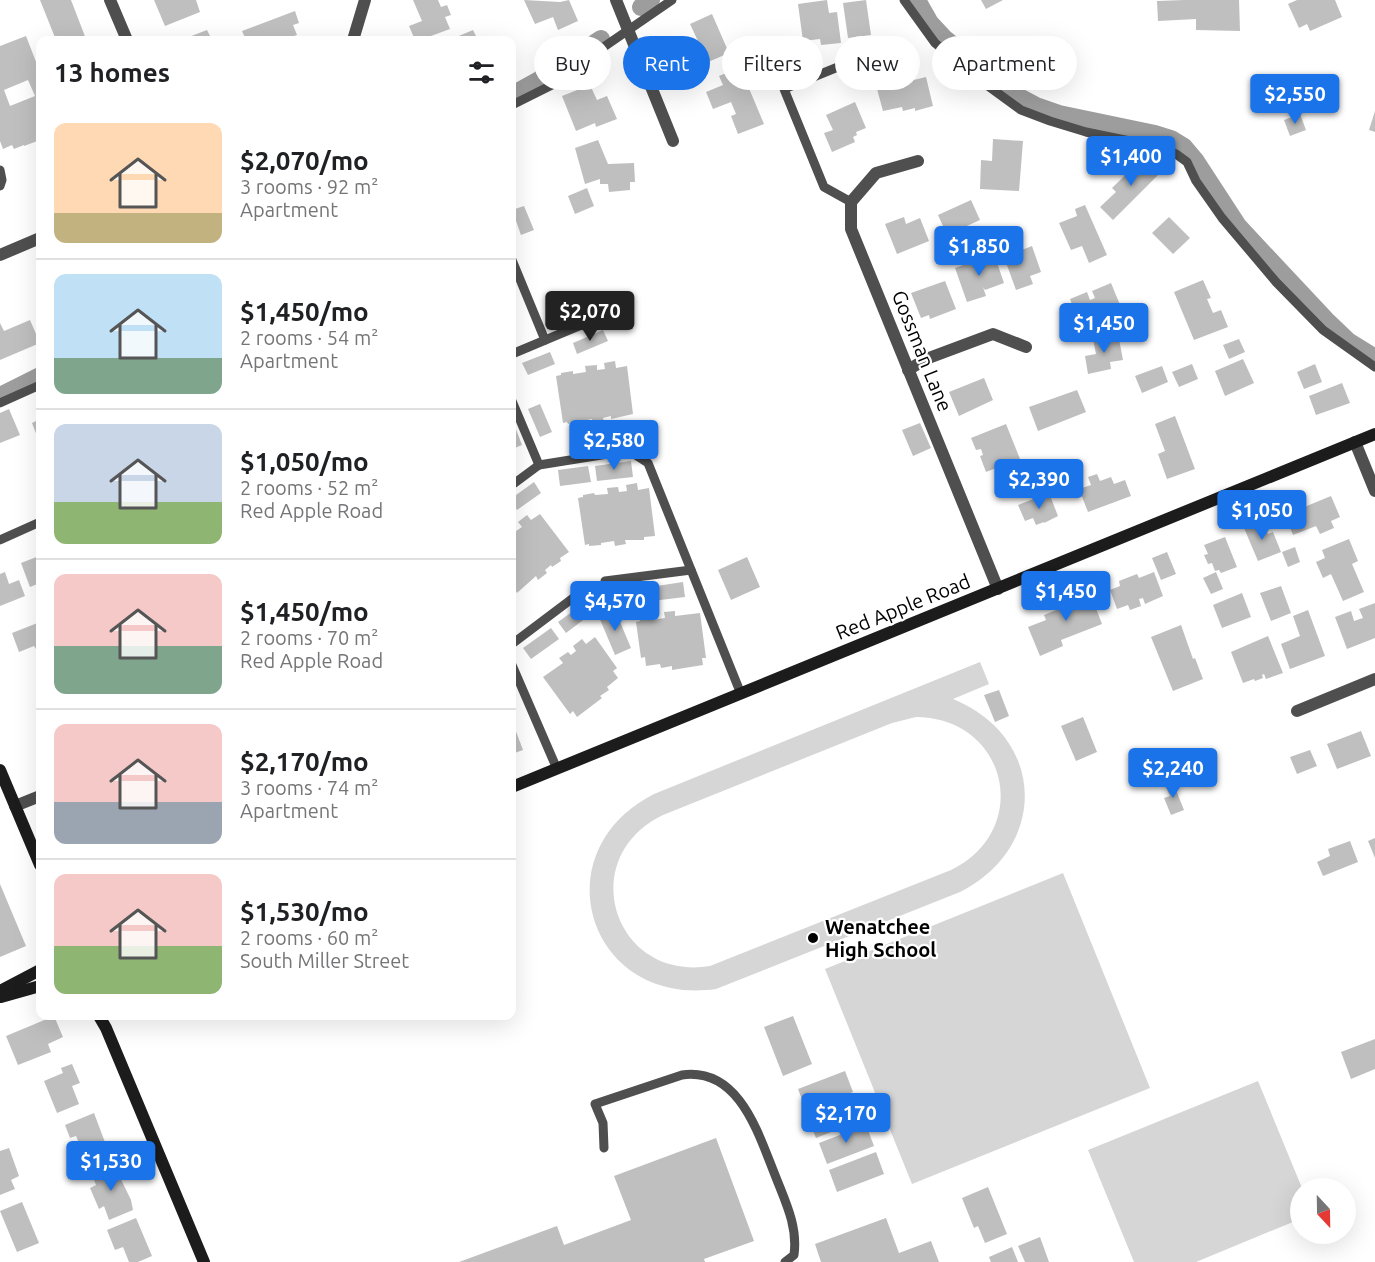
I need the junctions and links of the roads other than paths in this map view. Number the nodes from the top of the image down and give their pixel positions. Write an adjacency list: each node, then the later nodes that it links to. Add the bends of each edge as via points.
1 (110, 0): 7 (street)
2 (366, 0): 8 (street)
3 (616, 0): 6 (street)
4 (672, 0): 6 (lane)
5 (904, 0): 23 (lane, via 935,43 1022,110 1086,132 1159,147 1187,162 1222,218 1281,287 1323,330)
6 (628, 30): 10 (lane, via 552,85); 11 (street)
7 (125, 36)
8 (354, 36)
9 (835, 69): 15 (lane, via 784,89 824,187)
10 (516, 103)
11 (673, 141)
12 (918, 161): 15 (street, via 876,173)
13 (0, 170): 14 (lane)
14 (0, 186)
15 (851, 202): 24 (street, Gossman Lane, via 851,229)
16 (36, 240): 17 (street)
17 (0, 255)
18 (516, 270): 20 (lane)
19 (593, 320): 20 (lane)
20 (545, 340): 22 (lane)
21 (1026, 347): 24 (street, via 993,334 926,359)
22 (516, 352)
23 (1375, 367)
24 (908, 370): 37 (street, Gossman Lane)
25 (36, 387): 26 (lane)
26 (0, 403)
27 (516, 410): 30 (lane)
28 (1375, 434): 29 (street, Red Apple Road)
29 (1355, 442): 32 (street); 37 (street, Red Apple Road)
30 (539, 465): 31 (lane); 35 (lane, via 620,452 634,454 648,463)
31 (516, 482)
32 (1375, 491)
33 (36, 524): 34 (lane)
34 (0, 540)
35 (691, 570): 36 (lane); 42 (lane)
36 (605, 581)
37 (998, 589): 42 (street, Red Apple Road)
38 (577, 595): 39 (lane)
39 (516, 641)
40 (516, 674): 44 (lane)
41 (1375, 679): 43 (street)
42 (741, 694): 44 (street, Red Apple Road)
43 (1297, 711)
44 (557, 769): 46 (street, Red Apple Road)
45 (0, 770): 48 (street)
46 (516, 785)
47 (36, 798): 48 (street)
48 (15, 806): 49 (street)
49 (36, 856)
50 (36, 972): 52 (street)
51 (36, 987): 53 (street)
52 (0, 991)
53 (0, 997)
54 (105, 1022): 56 (street)
55 (604, 1148): 57 (lane, via 603,1123 595,1104 694,1073 727,1087 752,1116 792,1220 794,1255)
56 (204, 1262)
57 (785, 1262)

